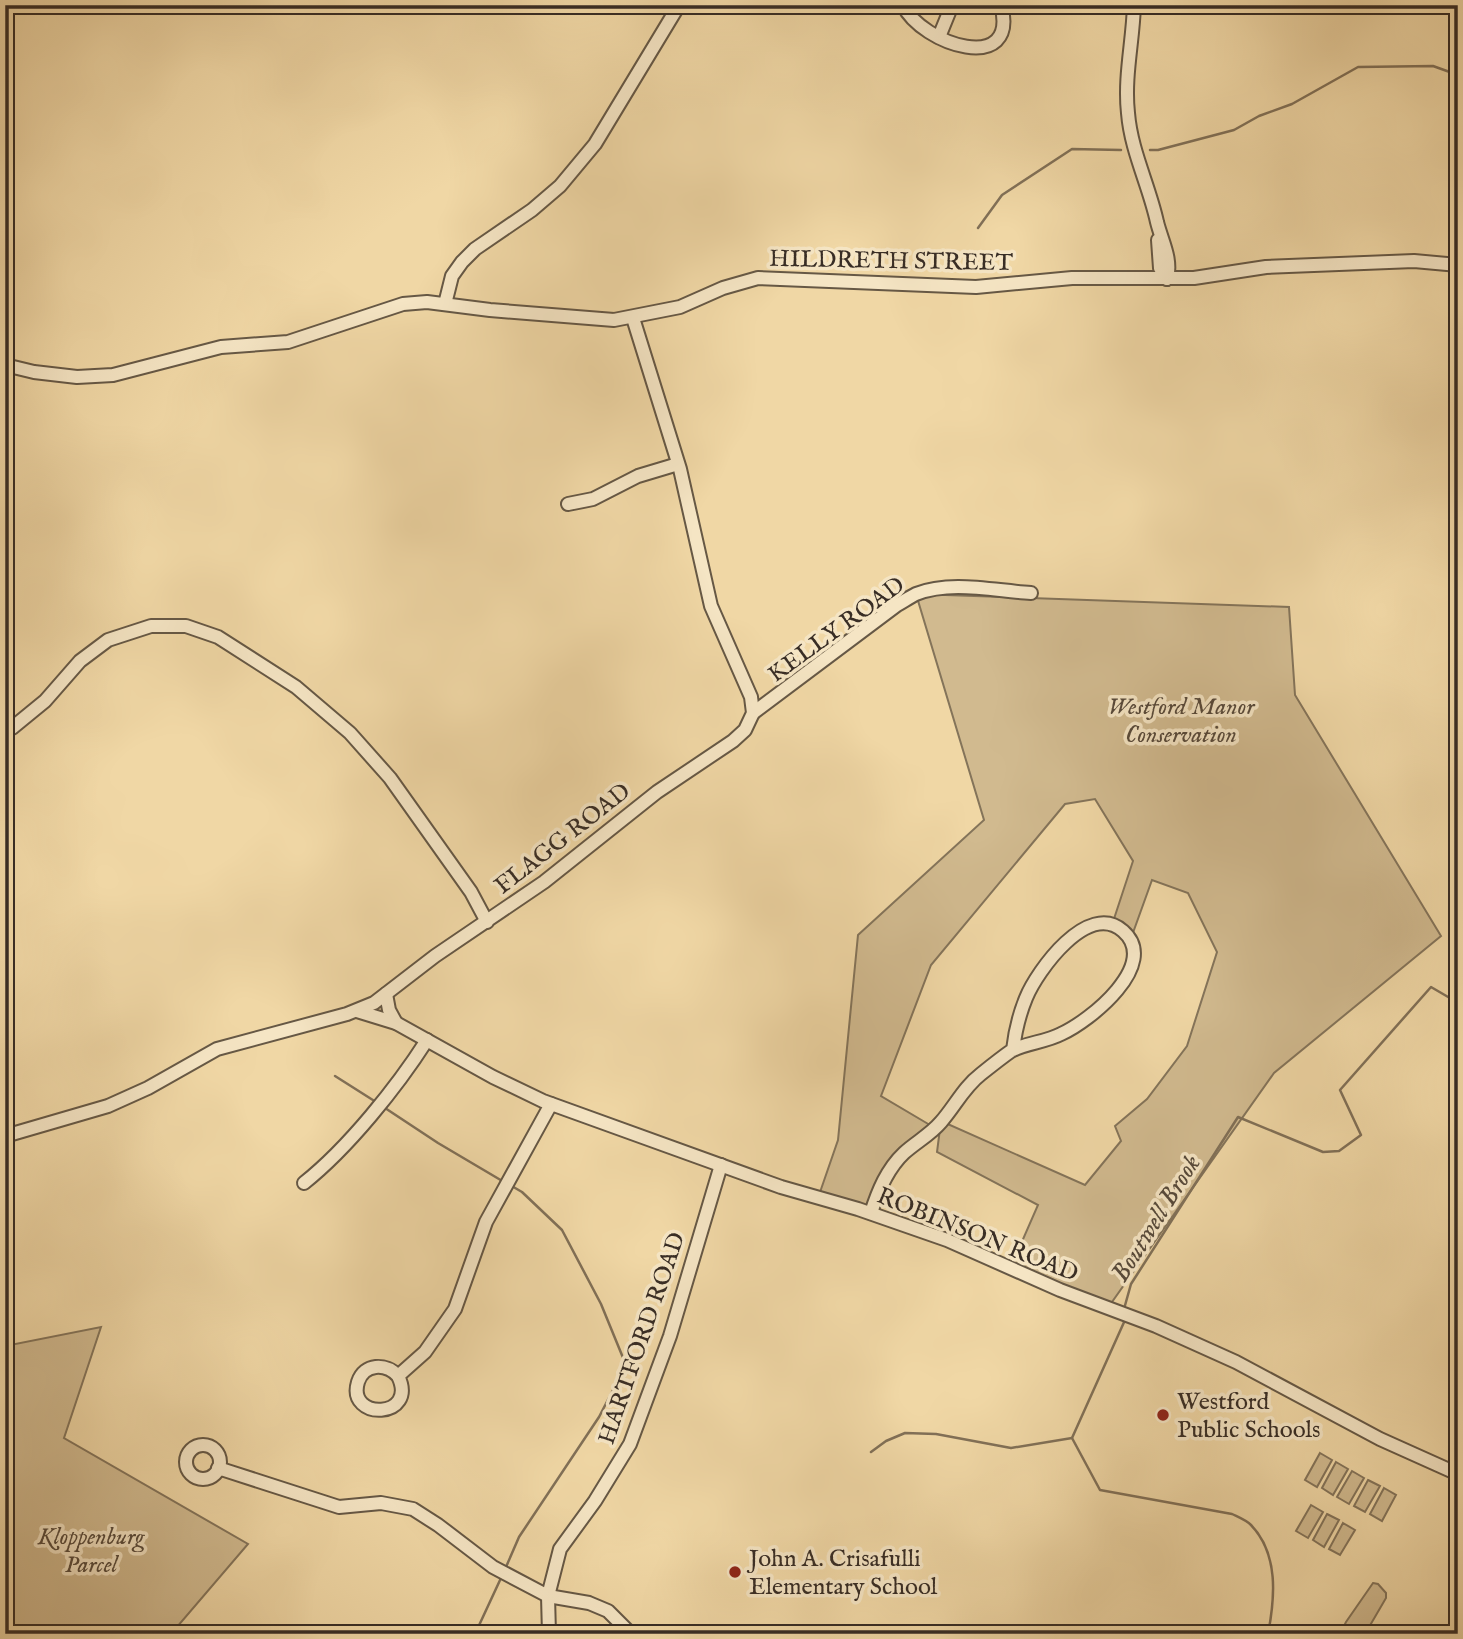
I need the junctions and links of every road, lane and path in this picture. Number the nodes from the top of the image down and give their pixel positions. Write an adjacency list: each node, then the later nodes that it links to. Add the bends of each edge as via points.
1 (679, 5): 9 (street, via 595,144 532,210 462,262 452,276)
2 (903, 5): 6 (street, via 916,24)
3 (952, 5): 6 (street)
4 (1001, 5): 6 (street, via 1003,26 986,47 961,48)
5 (1134, 5): 8 (street, via 1127,111 1135,152 1165,241 1170,268)
6 (939, 37)
7 (1458, 265): 8 (street, HILDRETH STREET, via 1414,261 1266,267)
8 (1167, 279): 10 (street, HILDRETH STREET, via 1072,278 940,287 758,278 680,307)
9 (445, 304): 10 (street, HILDRETH STREET, via 588,320); 11 (street, HILDRETH STREET, via 403,304 288,342 221,347 113,375 64,376)
10 (633, 318): 12 (street)
11 (5, 365)
12 (678, 464): 13 (street, via 638,476 593,499); 15 (street, via 708,598 751,696)
13 (568, 504)
14 (1031, 593): 15 (street, KELLY ROAD, via 978,588 916,594)
15 (753, 713): 17 (street, FLAGG ROAD, via 733,741 657,792)
16 (12, 728): 17 (street, via 45,701 79,661 108,640 151,626 186,626 218,637 296,687 351,733 390,778)
17 (487, 922): 18 (street, FLAGG ROAD)
18 (386, 994): 19 (street, FLAGG ROAD); 20 (street)
19 (357, 1011): 20 (street, ROBINSON ROAD); 24 (street, FLAGG ROAD, via 217,1049 108,1106)
20 (396, 1023): 21 (street, ROBINSON ROAD)
21 (427, 1040): 23 (street, ROBINSON ROAD); 26 (street, via 379,1104 325,1166)
22 (1013, 1050): 22 (street, via 1026,998 1059,949 1094,924 1123,931 1133,959 1113,995 1063,1034); 27 (street, via 975,1079 936,1128 898,1158)
23 (551, 1104): 25 (street, ROBINSON ROAD); 28 (street, via 486,1222 455,1308 425,1352)
24 (5, 1136)
25 (720, 1165): 27 (street, ROBINSON ROAD); 31 (street, HARTFORD ROAD, via 640,1420 615,1471 560,1549)
26 (304, 1183)
27 (871, 1213): 30 (street, ROBINSON ROAD, via 1196,1344)
28 (398, 1376)
29 (218, 1468): 31 (street, via 340,1507 381,1503 413,1509 493,1567)
30 (1458, 1475)
31 (548, 1596): 32 (street, HARTFORD ROAD); 33 (street, via 599,1607 617,1617)
32 (549, 1634)
33 (631, 1634)

